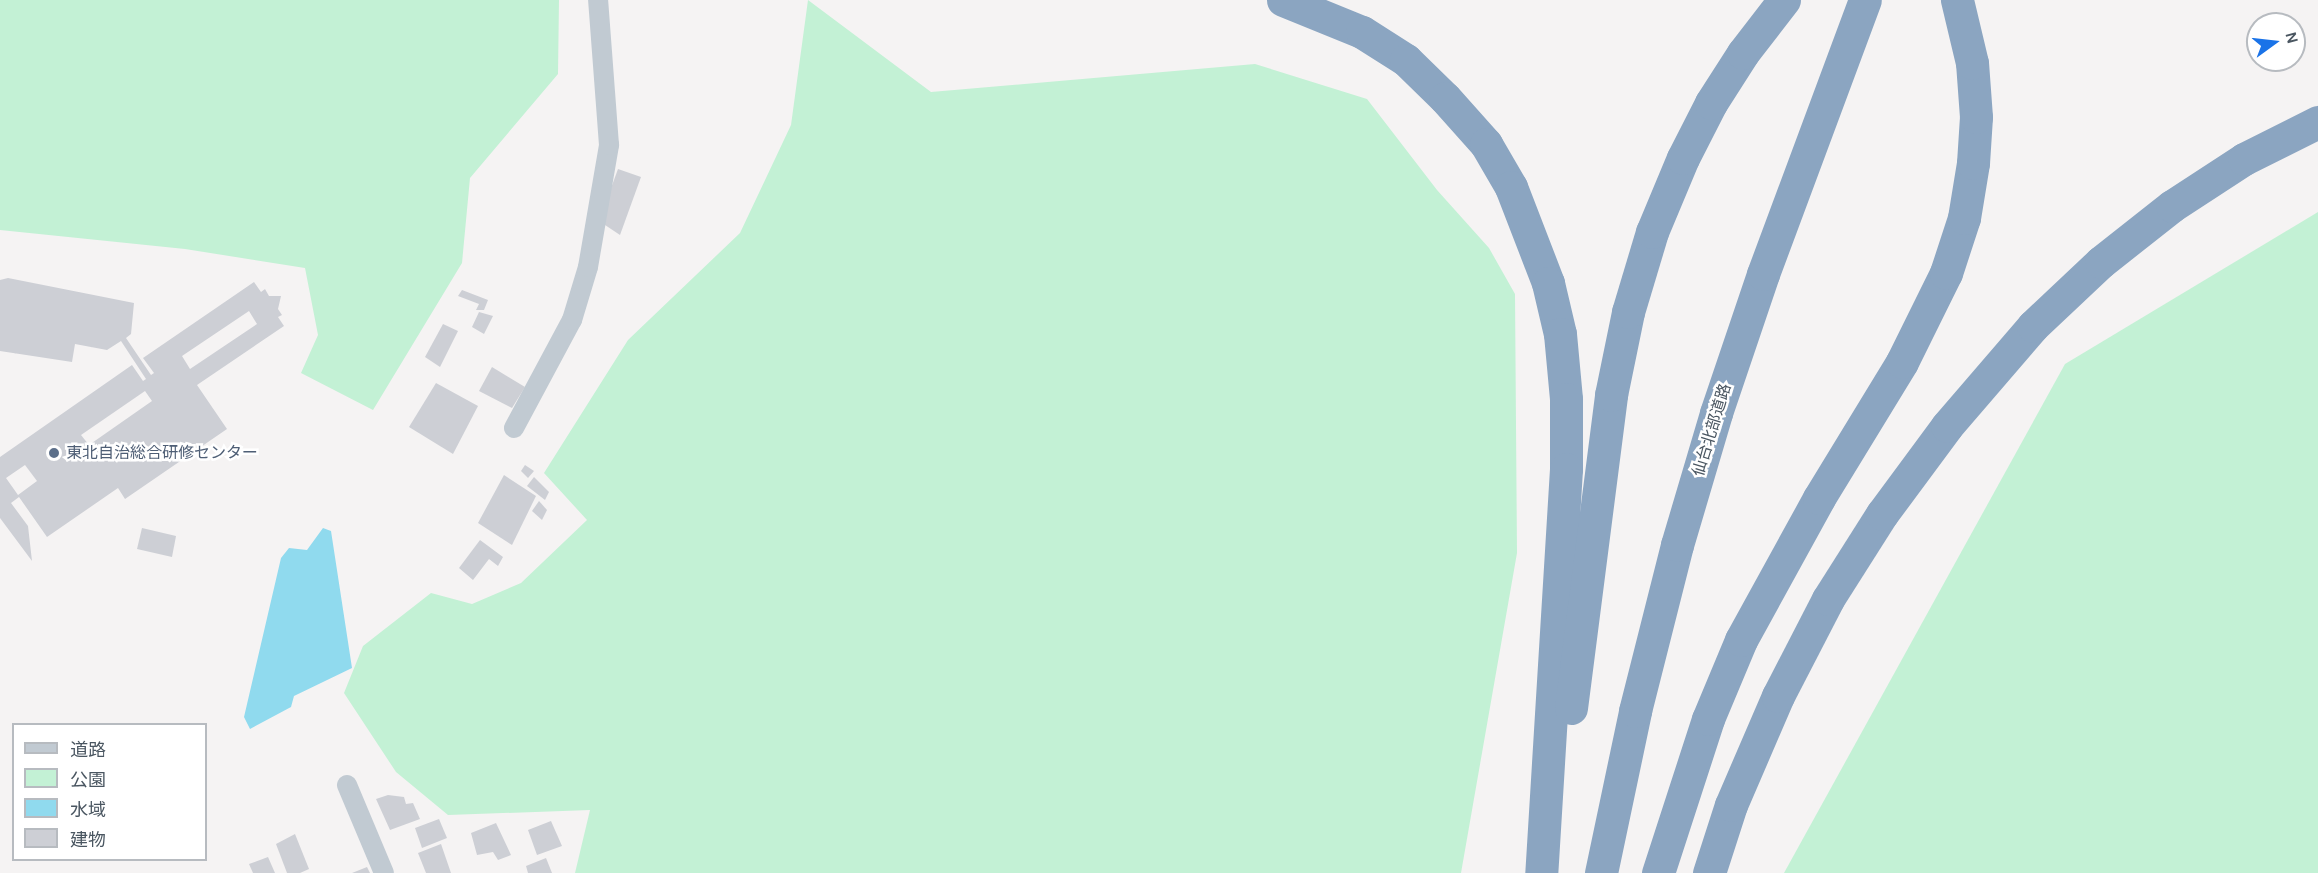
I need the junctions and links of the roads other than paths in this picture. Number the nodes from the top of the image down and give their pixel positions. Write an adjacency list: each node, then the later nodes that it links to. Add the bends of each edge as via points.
1 (598, 0): 7 (street, via 609,145 588,267 572,320)
2 (1283, 0): 10 (highway, via 1362,32 1406,60 1445,98 1486,144 1511,187 1548,283 1560,334 1566,399 1566,469)
3 (1784, 0): 11 (highway, via 1716,95 1683,158 1652,232 1628,312 1611,395)
4 (1865, 0): 12 (highway, 仙台北部道路, via 1763,273 1716,413 1677,544 1635,711)
5 (1957, 0): 13 (highway, via 1972,63 1976,117 1964,218 1946,273 1906,354 1819,498 1741,640 1708,719)
6 (2318, 122): 14 (highway, via 2244,159 2190,194 2101,262 2033,326 1947,426 1882,514 1823,609 1778,696 1731,805)
7 (513, 428)
8 (347, 785): 9 (street)
9 (384, 873)
10 (1541, 873)
11 (1547, 873)
12 (1601, 873)
13 (1658, 873)
14 (1709, 873)

